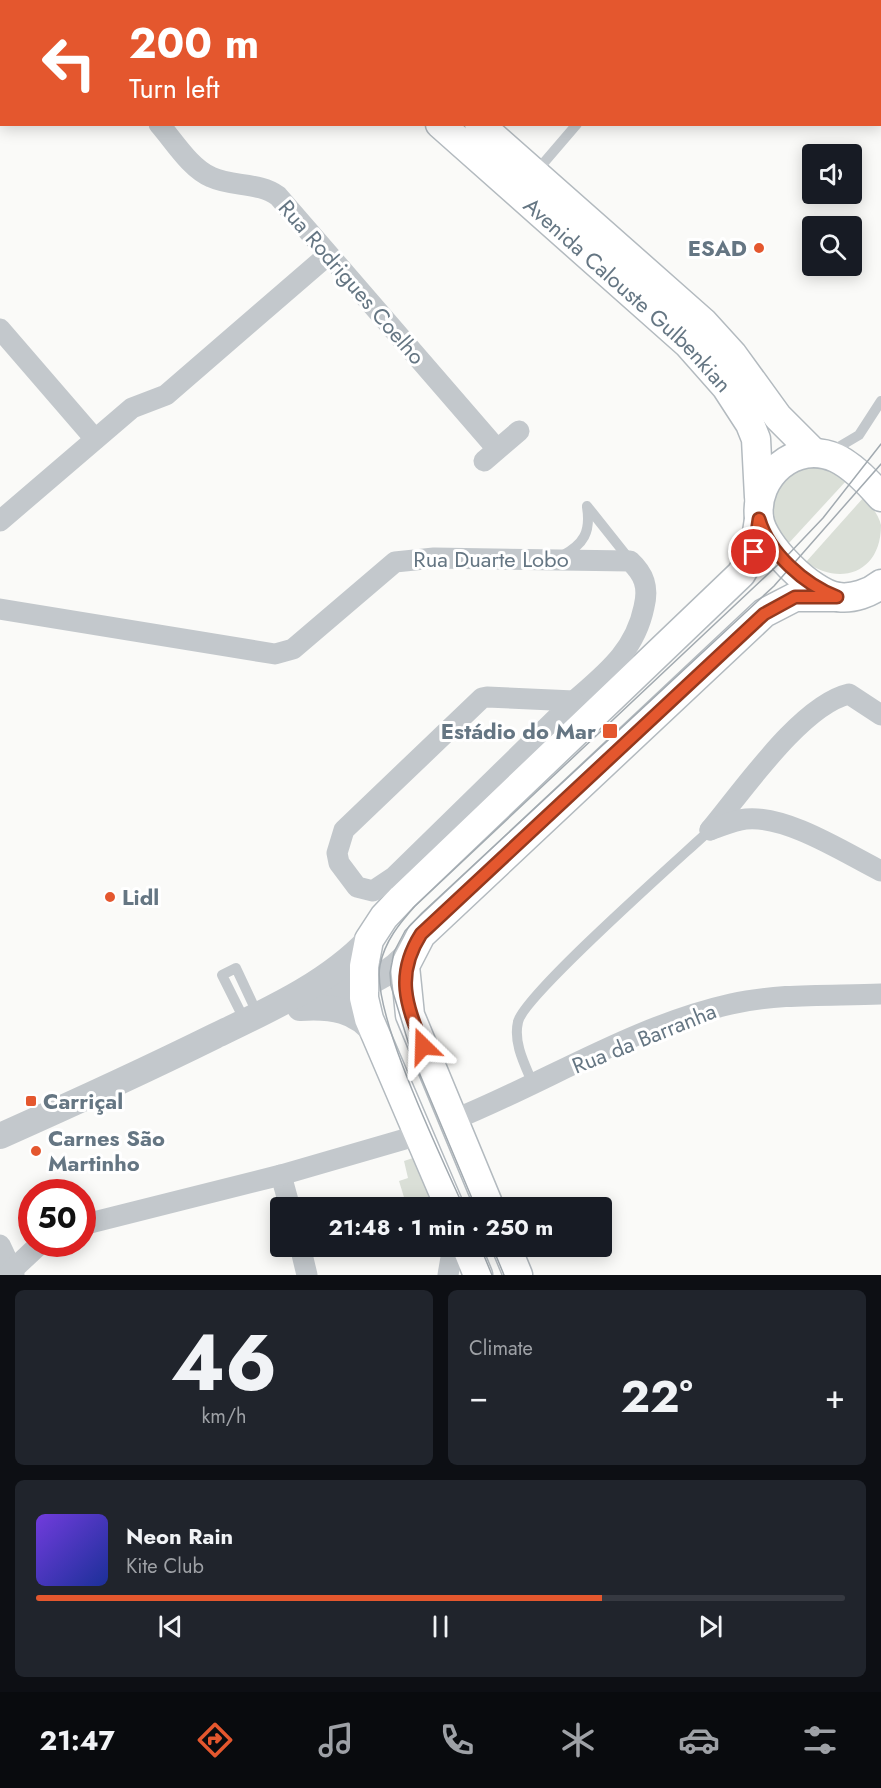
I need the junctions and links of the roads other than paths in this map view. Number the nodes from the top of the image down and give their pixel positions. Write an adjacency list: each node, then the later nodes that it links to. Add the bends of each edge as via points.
1 (486, 0): 2 (lane)
2 (503, 0)
3 (161, 126): 8 (street, Rua Rodrigues Coelho, via 212,178 264,189 278,196)
4 (442, 126): 15 (main road, Avenida Calouste Gulbenkian, via 688,344 726,387 756,439)
5 (481, 126): 7 (main road, Avenida Calouste Gulbenkian)
6 (575, 126): 7 (lane)
7 (535, 174): 13 (main road, Avenida Calouste Gulbenkian, via 703,322 733,355 778,417)
8 (328, 255): 11 (street, Rua Rodrigues Coelho, via 491,455); 12 (street, via 166,395 132,408)
9 (0, 330): 12 (street)
10 (881, 401): 13 (lane, via 854,440)
11 (519, 430)
12 (96, 440): 16 (street)
13 (820, 454): 14 (main road, Avenida Calouste Gulbenkian, via 845,463); 15 (main road, via 804,454 783,462 766,479)
14 (881, 497)
15 (759, 508): 20 (main road, via 767,539 784,559 816,587); 26 (main road, Avenida Calouste Gulbenkian, via 754,552 741,574 402,898)
16 (0, 521)
17 (559, 558): 18 (street, Rua Duarte Lobo); 18 (lane, via 585,538 587,506); 21 (street, Rua Duarte Lobo, via 414,558 395,562 284,653)
18 (630, 561): 22 (street, via 646,584 637,633 622,658)
19 (879, 586): 20 (main road, via 855,596)
20 (837, 597): 27 (main road, via 795,597 764,614 421,934)
21 (5, 609)
22 (573, 701): 22 (street, via 383,886 363,890 345,874 337,853 344,830 482,698)
23 (881, 715): 24 (street, via 849,694 824,704 764,764)
24 (710, 830): 25 (street, via 747,819 767,820); 32 (lane, via 523,1010 517,1035)
25 (881, 871)
26 (369, 940): 28 (main road, Avenida Calouste Gulbenkian); 30 (street, via 325,976)
27 (412, 949): 28 (street, via 390,972); 33 (main road, via 405,966 410,1015)
28 (363, 984): 30 (street); 31 (main road, Avenida Calouste Gulbenkian)
29 (881, 994): 32 (street, Rua da Barranha, via 732,1003 640,1036)
30 (251, 1019): 31 (street, via 295,1008 338,1009 359,1016); 35 (street)
31 (376, 1035): 34 (main road, Avenida Calouste Gulbenkian)
32 (533, 1084): 33 (street, Rua da Barranha)
33 (453, 1120): 39 (main road)
34 (419, 1135): 36 (street); 38 (main road, Avenida Calouste Gulbenkian)
35 (0, 1136)
36 (281, 1175): 37 (street); 40 (street)
37 (287, 1197)
38 (445, 1197)
39 (485, 1197)
40 (96, 1221)
41 (0, 1245): 47 (street)
42 (27, 1257): 47 (street)
43 (303, 1257): 48 (street)
44 (451, 1257): 49 (street)
45 (471, 1257): 50 (main road)
46 (511, 1257): 51 (main road)
47 (11, 1273)
48 (307, 1275)
49 (448, 1275)
50 (478, 1275)
51 (518, 1275)

